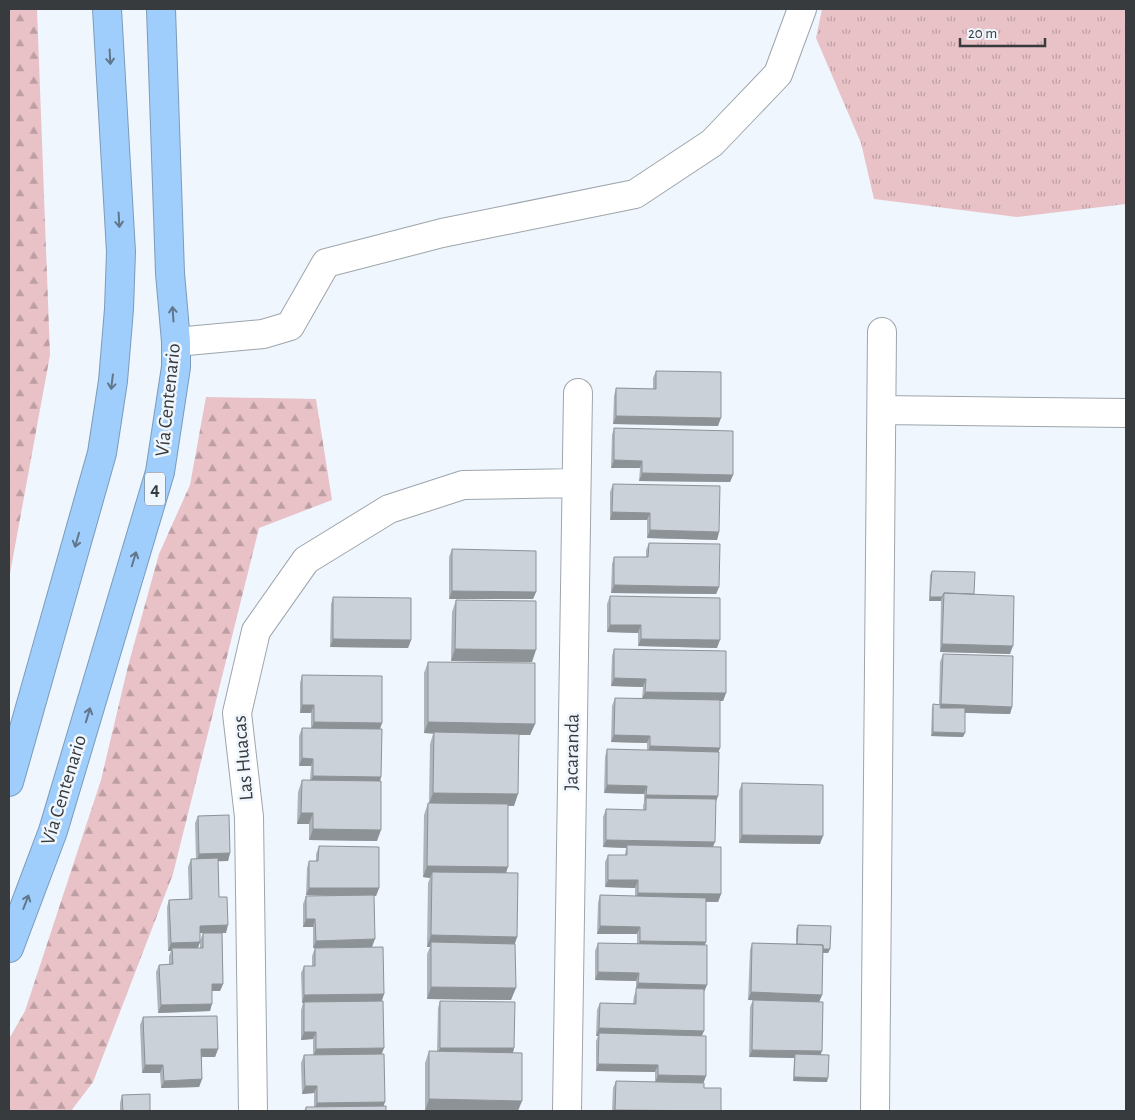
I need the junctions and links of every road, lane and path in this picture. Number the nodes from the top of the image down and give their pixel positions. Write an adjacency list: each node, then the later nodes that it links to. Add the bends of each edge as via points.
1 (107, 9): 10 (highway, one-way to 10, via 121,252 113,381 102,453)
2 (161, 9): 5 (highway, Vía Centenario / 4, one-way to 2, via 170,273)
3 (802, 9): 5 (street, via 778,74 712,143 635,194 442,233 326,263 290,326 263,334)
4 (882, 332): 7 (street)
5 (176, 342): 11 (highway, Vía Centenario / 4, one-way to 5, via 53,830 160,472 176,367)
6 (578, 393): 9 (street, Jacaranda)
7 (882, 410): 8 (street); 14 (street)
8 (1126, 412)
9 (576, 483): 12 (street, Las Huacas, via 463,485 390,509 306,560 256,631 237,713 249,818); 13 (street, Jacaranda)
10 (9, 782)
11 (9, 948)
12 (253, 1111)
13 (567, 1111)
14 (875, 1111)

